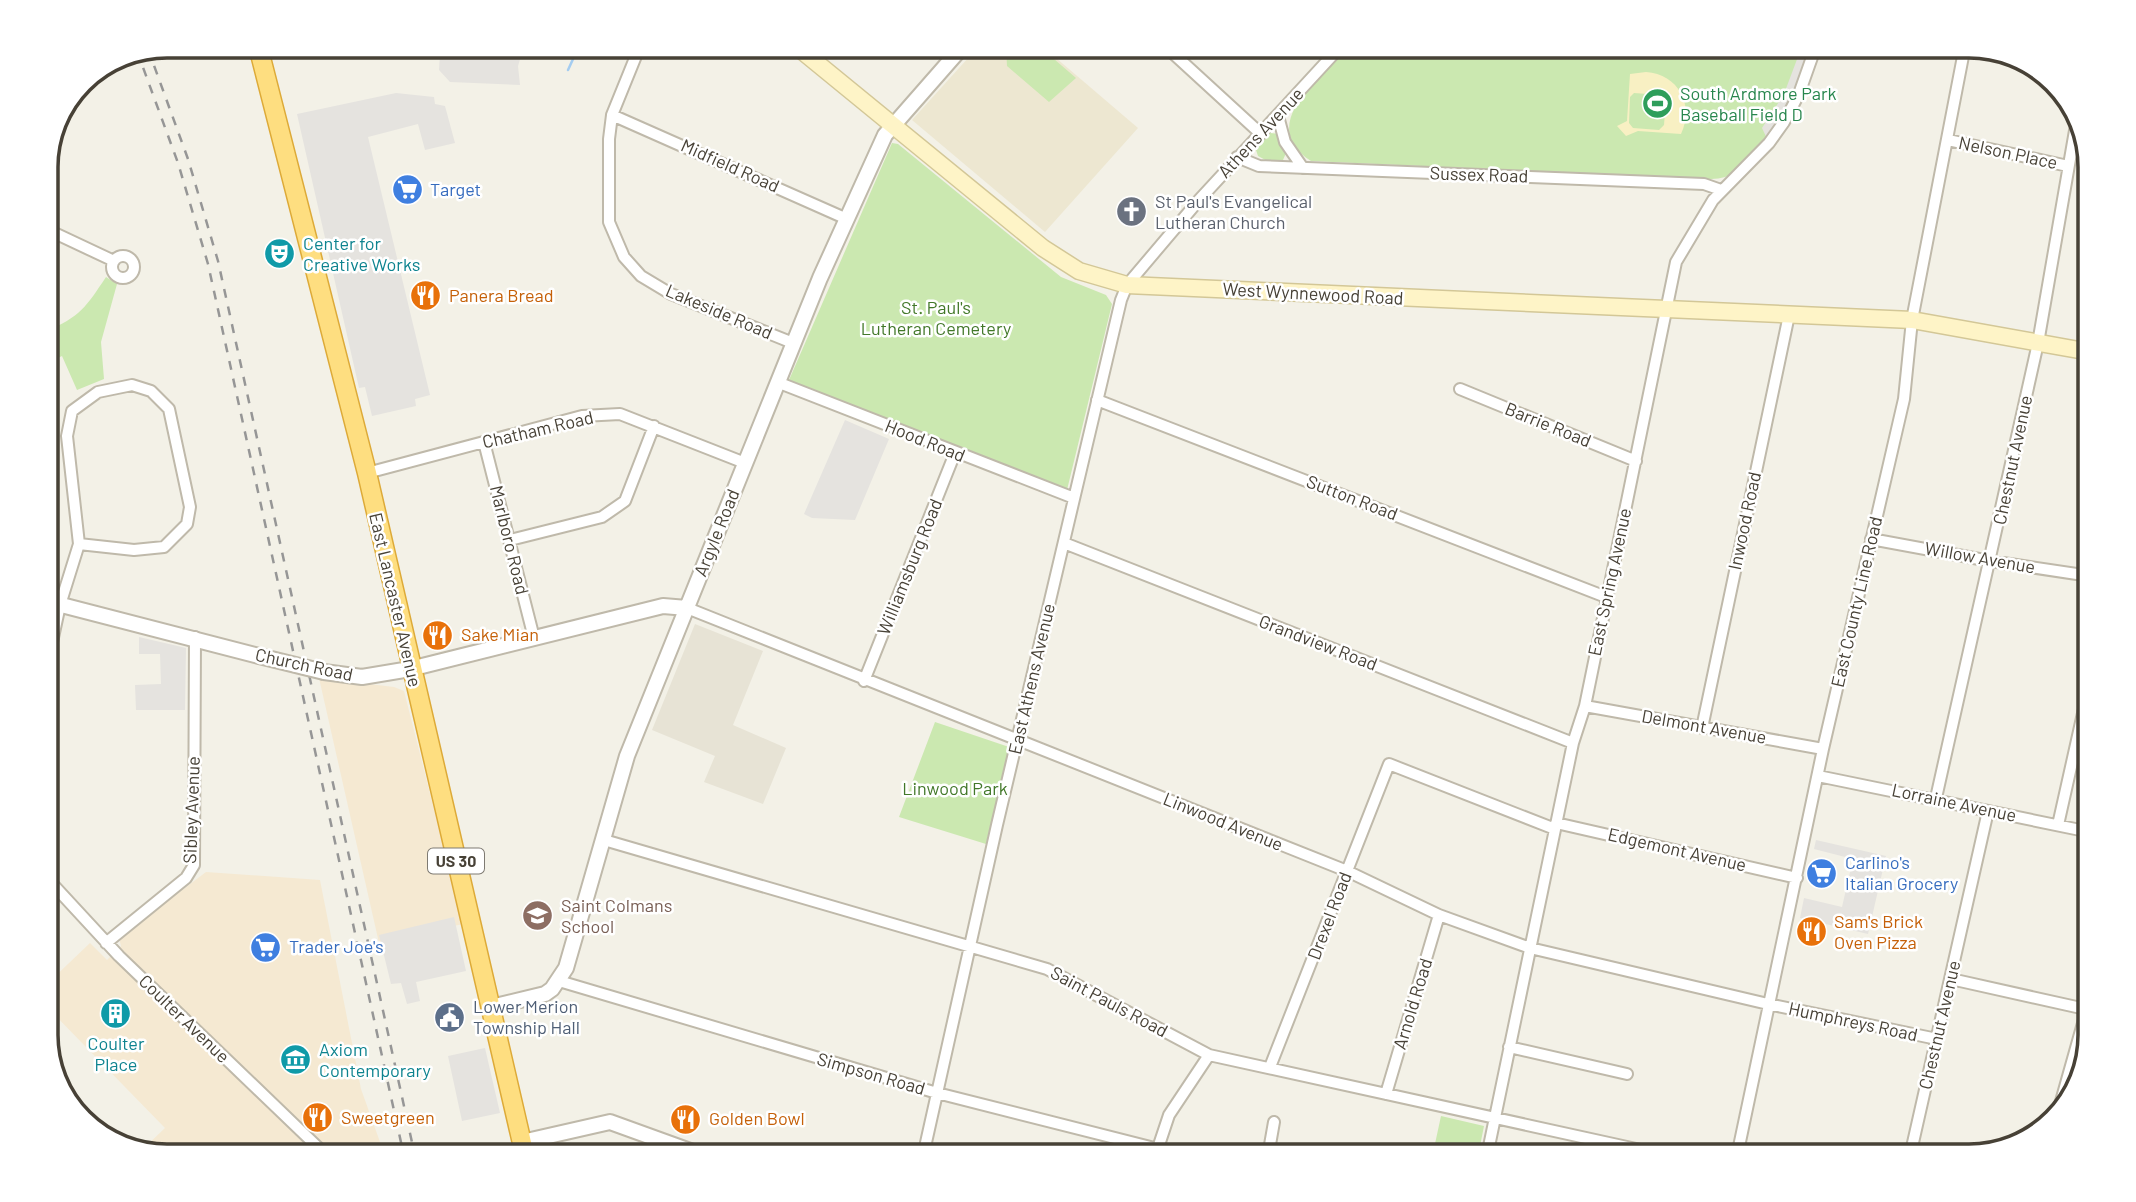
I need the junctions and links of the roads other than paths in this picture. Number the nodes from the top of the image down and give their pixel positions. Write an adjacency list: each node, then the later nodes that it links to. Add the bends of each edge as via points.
1 (261, 58): 37 (highway, East Lancaster Avenue / US 30)
2 (635, 58): 9 (street, Lakeside Road)
3 (811, 58): 11 (main road, West Wynnewood Road)
4 (952, 58): 11 (street, Argyle Road)
5 (1178, 58): 12 (street)
6 (1330, 58): 10 (street, Athens Avenue)
7 (1812, 58): 18 (street, East Spring Avenue, via 1780,128)
8 (1963, 58): 14 (street, East County Line Road)
9 (612, 115): 19 (street, Midfield Road); 26 (street, Lakeside Road, via 609,222 624,257 641,276 671,294)
10 (1278, 116): 12 (street, Athens Avenue); 17 (street, via 1285,142)
11 (893, 125): 19 (street, Argyle Road); 22 (main road, West Wynnewood Road, via 1064,263)
12 (1261, 134): 15 (street, Athens Avenue)
13 (2074, 136): 16 (street, Chestnut Avenue)
14 (1948, 140): 16 (street, Nelson Place); 25 (street, East County Line Road)
15 (1237, 158): 17 (street, Sussex Road, via 1259,166); 22 (street, Athens Avenue)
16 (2068, 166): 27 (street, Chestnut Avenue)
17 (1303, 168): 18 (street, Sussex Road, via 1704,184)
18 (1721, 190): 23 (street, East Spring Avenue, via 1676,262)
19 (847, 219): 26 (street, Argyle Road)
20 (58, 235): 21 (street)
21 (114, 261)
22 (1127, 285): 23 (main road, West Wynnewood Road); 31 (street, East Athens Avenue)
23 (1665, 311): 24 (main road, West Wynnewood Road); 35 (street, East Spring Avenue)
24 (1788, 315): 25 (main road, West Wynnewood Road); 54 (street, Inwood Road)
25 (1912, 320): 27 (main road, West Wynnewood Road); 39 (street, East County Line Road, via 1904,399)
26 (793, 343): 29 (street, Argyle Road)
27 (2038, 343): 28 (main road, West Wynnewood Road); 43 (street, Chestnut Avenue)
28 (2078, 350)
29 (777, 382): 34 (street, Hood Road); 36 (street, Argyle Road)
30 (1460, 389): 35 (street, Barrie Road)
31 (1097, 400): 38 (street, East Athens Avenue); 46 (street, Sutton Road)
32 (654, 426): 33 (street, Chatham Road, via 620,414 582,416); 36 (street, Chatham Road); 40 (street, via 625,501 602,517)
33 (484, 442): 37 (street, Chatham Road); 40 (street, Marlboro Road)
34 (956, 453): 38 (street, Hood Road); 52 (street, Williamsburg Road)
35 (1636, 461): 46 (street, East Spring Avenue)
36 (745, 463): 48 (street, Argyle Road)
37 (367, 473): 51 (highway, East Lancaster Avenue / US 30)
38 (1074, 498): 41 (street, East Athens Avenue)
39 (1871, 539): 43 (street, Willow Avenue); 58 (street, East County Line Road)
40 (510, 540): 50 (street, Marlboro Road)
41 (1064, 543): 56 (street, East Athens Avenue); 57 (street, Grandview Road)
42 (79, 544): 42 (street, via 67,436 72,411 112,387 151,391 173,417 190,507 187,524 164,547 134,550); 45 (street)
43 (1990, 561): 44 (street, Willow Avenue); 61 (street, Chestnut Avenue)
44 (2078, 574)
45 (58, 592)
46 (1606, 597): 53 (street, East Spring Avenue)
47 (58, 604): 49 (street, Church Road)
48 (687, 608): 50 (street, Church Road, via 663,606); 52 (street, Linwood Avenue); 66 (street, Argyle Road, via 627,757)
49 (195, 637): 51 (street, Church Road, bridge, via 324,672 362,677); 71 (street, Sibley Avenue, via 194,865 186,878)
50 (534, 638): 51 (street, Church Road)
51 (410, 670): 77 (highway, East Lancaster Avenue / US 30)
52 (864, 681): 56 (street, Linwood Avenue)
53 (1585, 706): 54 (street, Delmont Avenue); 57 (street, East Spring Avenue)
54 (1702, 728): 58 (street, Delmont Avenue)
55 (2078, 736): 63 (street)
56 (1018, 741): 67 (street, Linwood Avenue); 72 (street, East Athens Avenue)
57 (1573, 743): 64 (street, East Spring Avenue)
58 (1823, 748): 60 (street, East County Line Road)
59 (1389, 764): 64 (street, Edgemont Avenue); 67 (street, Drexel Road)
60 (1818, 776): 61 (street, Lorraine Avenue); 68 (street, East County Line Road)
61 (1936, 798): 62 (street, Lorraine Avenue)
62 (1988, 811): 63 (street, Lorraine Avenue); 74 (street, Chestnut Avenue)
63 (2058, 825): 65 (street, Lorraine Avenue)
64 (1556, 826): 68 (street, Edgemont Avenue); 73 (street, East Spring Avenue)
65 (2078, 829)
66 (604, 840): 72 (street, Saint Pauls Road); 75 (street, Argyle Road)
67 (1347, 871): 70 (street, Linwood Avenue); 83 (street, Drexel Road)
68 (1797, 878): 76 (street, East County Line Road)
69 (58, 890): 71 (street, Coulter Avenue)
70 (1439, 915): 73 (street, Linwood Avenue); 87 (street, Arnold Road)
71 (106, 943): 91 (street, Coulter Avenue)
72 (970, 948): 82 (street, Saint Pauls Road, via 1046,969); 86 (street, East Athens Avenue)
73 (1530, 948): 76 (street, Linwood Avenue); 80 (street, East Spring Avenue)
74 (1951, 979): 78 (street); 79 (street, Chestnut Avenue)
75 (559, 981): 77 (street, via 545,994); 86 (street, Simpson Road)
76 (1768, 1004): 79 (street, Humphreys Road); 102 (street, East County Line Road)
77 (491, 1007): 92 (highway, East Lancaster Avenue / US 30)
78 (2078, 1008)
79 (1937, 1039): 103 (street, Chestnut Avenue)
80 (1509, 1047): 84 (street); 88 (street, East Spring Avenue)
81 (2077, 1049): 85 (street)
82 (1209, 1055): 83 (street, Saint Pauls Road); 98 (street, via 1168,1115)
83 (1270, 1067): 87 (street, Saint Pauls Road)
84 (1627, 1074)
85 (2066, 1086)
86 (937, 1093): 96 (street, East Athens Avenue); 97 (street, Simpson Road)
87 (1386, 1094): 88 (street, Saint Pauls Road)
88 (1494, 1119): 100 (street, East Spring Avenue); 101 (street)
89 (1274, 1122): 99 (street)
90 (654, 1137): 93 (street, via 610,1122); 94 (street); 95 (street)
91 (314, 1144)
92 (522, 1144)
93 (539, 1144)
94 (654, 1144)
95 (672, 1144)
96 (926, 1144)
97 (1142, 1144)
98 (1159, 1144)
99 (1270, 1144)
100 (1489, 1144)
101 (1608, 1144)
102 (1740, 1144)
103 (1913, 1144)

